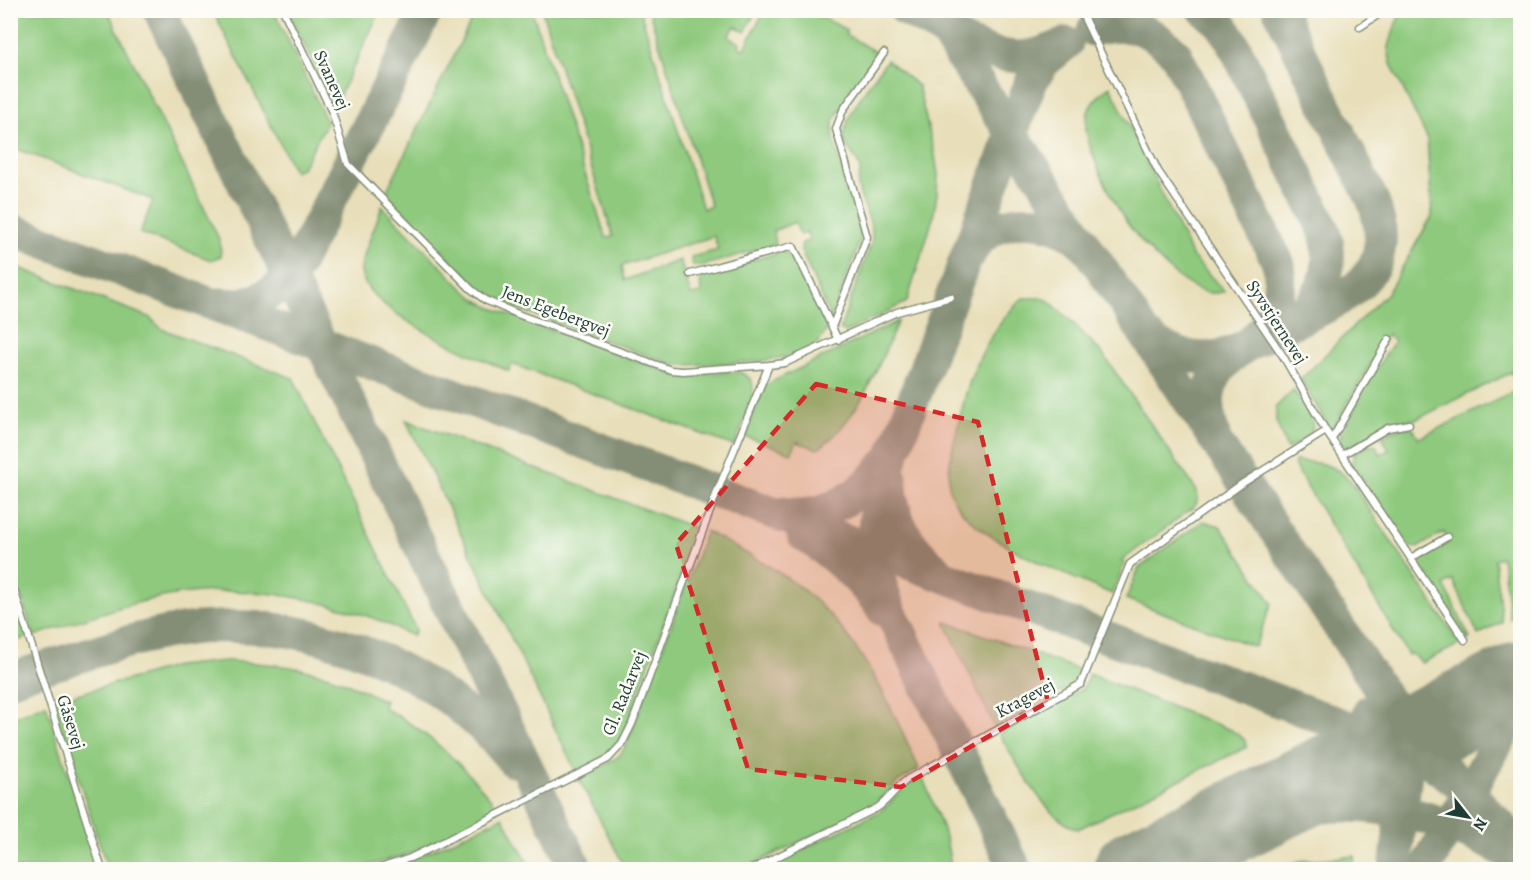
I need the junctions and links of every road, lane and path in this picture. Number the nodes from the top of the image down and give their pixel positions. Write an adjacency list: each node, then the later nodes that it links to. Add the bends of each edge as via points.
1 (283, 10): 6 (lane, Svanevej, via 332,112)
2 (1080, 10): 14 (lane, Syvstjernevej, via 1158,171 1283,356)
3 (1384, 10): 4 (lane)
4 (1360, 27)
5 (884, 53): 9 (lane, via 843,110 836,129 867,237)
6 (348, 164): 12 (lane, Jens Egebergvej, via 485,300 671,370)
7 (690, 274): 9 (lane, via 794,246)
8 (951, 297): 11 (lane, Jens Egebergvej, via 897,312)
9 (832, 327): 11 (lane)
10 (1389, 339): 15 (lane)
11 (838, 340): 12 (lane, Jens Egebergvej, via 785,363)
12 (769, 365): 22 (lane, Gl. Radarvej, via 622,744 608,759 410,858)
13 (1409, 424): 16 (lane, via 1388,428)
14 (1326, 430): 15 (lane, Syvstjernevej); 23 (lane, Kragevej, via 1130,564 1081,684 908,779 877,808)
15 (1332, 440): 16 (lane, Syvstjernevej)
16 (1342, 455): 18 (lane, Syvstjernevej)
17 (1447, 537): 18 (lane)
18 (1411, 558): 20 (lane, Syvstjernevej)
19 (10, 584): 21 (lane, Gåsevej, via 30,636)
20 (1465, 640)
21 (102, 870)
22 (374, 870)
23 (750, 870)

